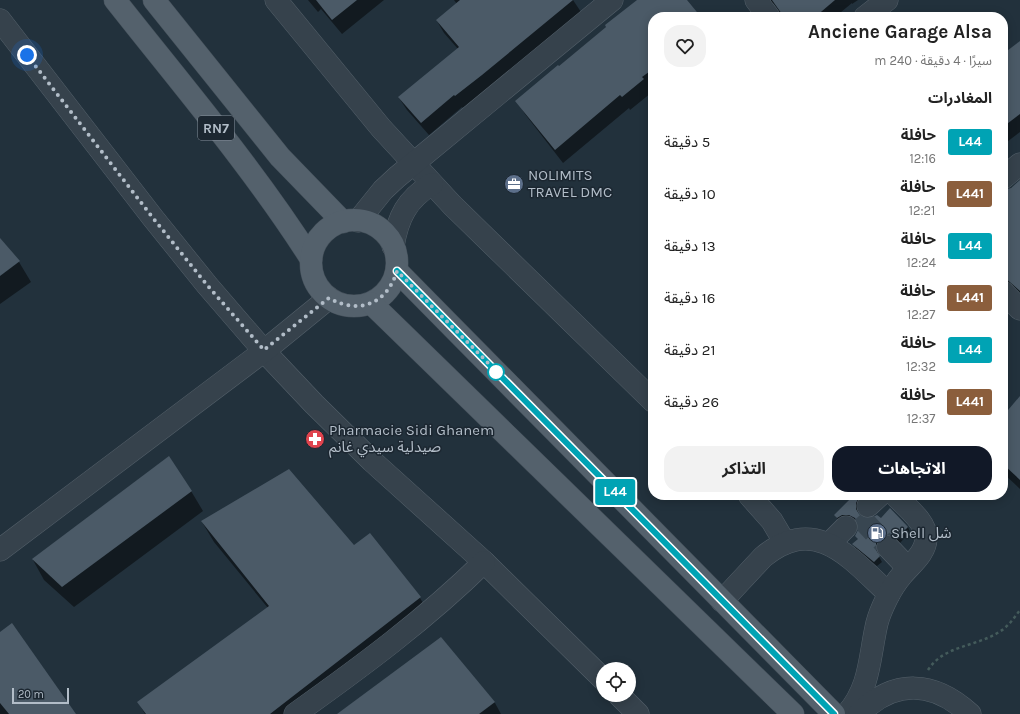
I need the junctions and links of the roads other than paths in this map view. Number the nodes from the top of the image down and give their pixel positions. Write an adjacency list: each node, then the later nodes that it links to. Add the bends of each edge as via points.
1 (115, 0): 16 (main road, RN7, via 250,169)
2 (154, 0): 14 (main road, RN7, via 280,157 301,180)
3 (276, 0): 10 (street, via 350,92)
4 (612, 0): 10 (street)
5 (756, 0): 7 (street)
6 (887, 0): 8 (street)
7 (765, 12)
8 (871, 12)
9 (0, 20): 22 (street, via 153,218)
10 (413, 163): 13 (street); 14 (street)
11 (1020, 164): 12 (street)
12 (1008, 174)
13 (432, 184): 15 (street, via 421,190 404,209); 23 (street)
14 (351, 221): 15 (main road, RN7, via 380,228); 16 (main road, via 334,226 325,232 316,244)
15 (393, 246): 17 (main road, RN7, via 397,258)
16 (311, 259): 19 (main road, RN7, via 315,281)
17 (397, 271): 20 (main road, RN7, via 388,290); 34 (main road)
18 (1008, 297): 21 (street)
19 (329, 298): 20 (main road, RN7, via 339,304 350,306); 22 (street)
20 (371, 303): 39 (main road)
21 (1020, 309)
22 (264, 350): 30 (street); 31 (street, via 367,456)
23 (648, 396)
24 (753, 500): 27 (street, via 772,521)
25 (900, 500): 32 (street, via 926,530 926,544)
26 (846, 527): 28 (street)
27 (785, 543): 28 (street, via 803,539); 34 (street, via 763,556)
28 (830, 544): 33 (street, via 848,556)
29 (888, 547): 32 (street)
30 (0, 550)
31 (484, 562): 35 (street); 37 (street, via 414,626)
32 (908, 568): 33 (street)
33 (889, 594): 41 (street, via 878,621 866,681 860,696)
34 (722, 601): 40 (main road)
35 (596, 672)
36 (626, 702): 38 (street)
37 (295, 714)
38 (638, 714)
39 (793, 714)
40 (834, 714)
41 (847, 714)
42 (859, 714): 43 (street, via 885,694 918,688 940,693)
43 (970, 714)

